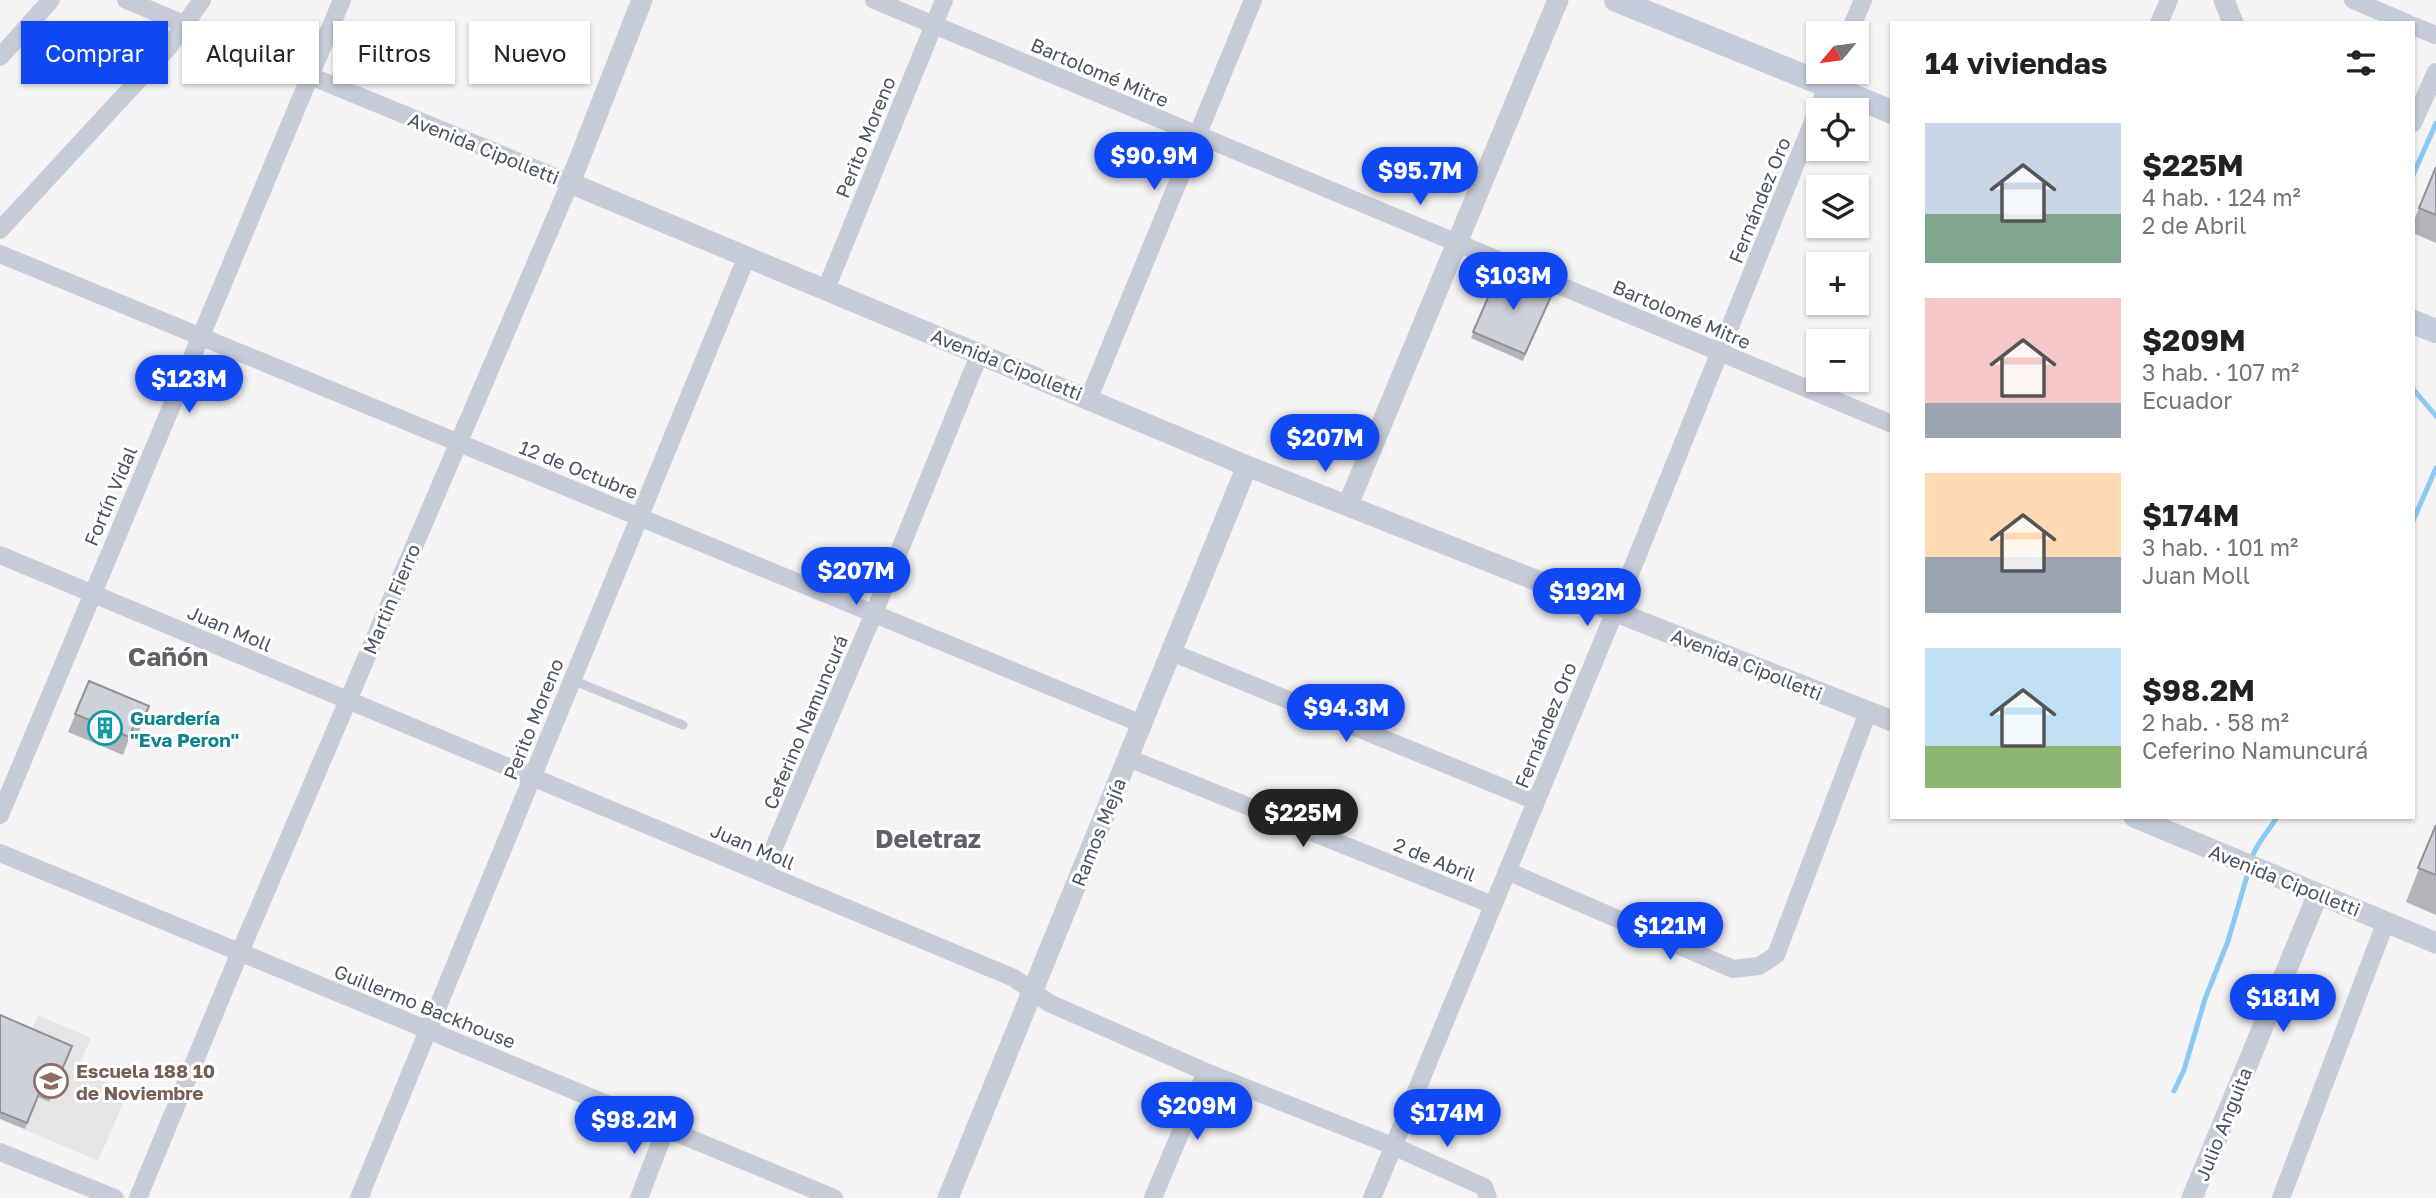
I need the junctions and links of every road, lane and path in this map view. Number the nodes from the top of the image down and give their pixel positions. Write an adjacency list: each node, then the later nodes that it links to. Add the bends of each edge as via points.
1 (51, 0): 26 (street)
2 (126, 0): 20 (street, Avenida Cipolletti)
3 (202, 0): 15 (street)
4 (342, 0): 25 (street, Fortín Vidal)
5 (642, 0): 36 (street, Martin Fierro)
6 (874, 0): 21 (street, Bartolomé Mitre)
7 (944, 0): 21 (street, Perito Moreno)
8 (1253, 0): 35 (street)
9 (1558, 0): 38 (street)
10 (1616, 0): 27 (main road)
11 (1863, 0): 16 (street)
12 (2169, 0): 17 (street)
13 (2224, 0): 18 (street)
14 (2353, 0): 19 (street)
15 (188, 21)
16 (1854, 21)
17 (2159, 21)
18 (2232, 21)
19 (2402, 21)
20 (182, 22)
21 (933, 25): 35 (street, Bartolomé Mitre); 41 (street, Perito Moreno)
22 (2415, 27): 24 (street)
23 (182, 29): 37 (street)
24 (2436, 35)
25 (319, 55)
26 (0, 57)
27 (1806, 71)
28 (2436, 72): 34 (street)
29 (319, 80): 36 (street, Avenida Cipolletti)
30 (307, 84): 44 (street, Fortín Vidal)
31 (1828, 84): 45 (street, Fernández Oro)
32 (1838, 84): 33 (main road)
33 (1890, 111)
34 (2415, 119)
35 (1198, 135): 38 (street, Bartolomé Mitre); 47 (street)
36 (570, 183): 40 (street, Avenida Cipolletti); 49 (street, Martin Fierro)
37 (0, 230)
38 (1457, 243): 45 (street, Bartolomé Mitre); 51 (street)
39 (0, 254): 44 (street, 12 de Octubre)
40 (747, 257): 41 (street, Avenida Cipolletti); 52 (street, Perito Moreno)
41 (826, 289): 46 (street, Avenida Cipolletti)
42 (2415, 323): 43 (main road)
43 (2436, 331)
44 (201, 337): 49 (street, 12 de Octubre); 54 (street, Fortín Vidal)
45 (1719, 352): 48 (street, Bartolomé Mitre); 55 (street, Fernández Oro)
46 (980, 353): 47 (street, Avenida Cipolletti); 56 (street, Ceferino Namuncurá)
47 (1089, 398): 50 (street, Avenida Cipolletti)
48 (1890, 423)
49 (458, 442): 52 (street, 12 de Octubre); 59 (street, Martin Fierro)
50 (1247, 466): 51 (street, Avenida Cipolletti); 57 (street, Ramos Mejía)
51 (1348, 505): 55 (street, Avenida Cipolletti)
52 (640, 517): 56 (street, 12 de Octubre); 58 (street, Perito Moreno)
53 (0, 555): 54 (street, Juan Moll)
54 (91, 593): 59 (street, Juan Moll); 67 (street, Fortín Vidal)
55 (1615, 611): 60 (street, Avenida Cipolletti); 66 (street, Fernández Oro)
56 (874, 613): 62 (street, 12 de Octubre); 71 (street, Ceferino Namuncurá)
57 (1171, 652): 62 (street, Ramos Mejía); 66 (street)
58 (572, 680): 63 (lane); 65 (street, Perito Moreno)
59 (347, 700): 65 (street, Juan Moll); 76 (street, Martin Fierro)
60 (1868, 712): 61 (street, Avenida Cipolletti); 70 (street, via 1776,955 1759,966 1733,969)
61 (1890, 720)
62 (1142, 724): 64 (street, Ramos Mejía)
63 (683, 725)
64 (1128, 758): 73 (street, 2 de Abril); 77 (street, Ramos Mejía)
65 (532, 777): 71 (street, Juan Moll); 78 (street, Perito Moreno)
66 (1536, 802): 70 (street, Fernández Oro)
67 (0, 814)
68 (2141, 819): 72 (street, Avenida Cipolletti)
69 (0, 853): 76 (street, Guillermo Backhouse)
70 (1507, 871): 73 (street, Fernández Oro)
71 (763, 873): 77 (street, Juan Moll, via 1014,978)
72 (2318, 894): 74 (street, Avenida Cipolletti); 92 (street, Julio Anguita)
73 (1493, 905): 81 (street, Fernández Oro)
74 (2386, 921): 75 (street, Avenida Cipolletti); 93 (street)
75 (2436, 943)
76 (240, 952): 78 (street, Guillermo Backhouse); 85 (street, Martin Fierro)
77 (1034, 991): 79 (street, Juan Moll, via 1049,1003); 89 (street, Ramos Mejía)
78 (428, 1030): 80 (street, Guillermo Backhouse); 86 (street, Perito Moreno)
79 (1206, 1072): 81 (street, Juan Moll); 90 (street)
80 (666, 1128): 87 (street); 88 (street, Guillermo Backhouse)
81 (1393, 1146): 83 (street, Juan Moll); 91 (street, Fernández Oro)
82 (0, 1152): 84 (street)
83 (1486, 1192)
84 (115, 1198)
85 (138, 1198)
86 (359, 1198)
87 (639, 1198)
88 (834, 1198)
89 (948, 1198)
90 (1153, 1198)
91 (1372, 1198)
92 (2192, 1198)
93 (2281, 1198)

